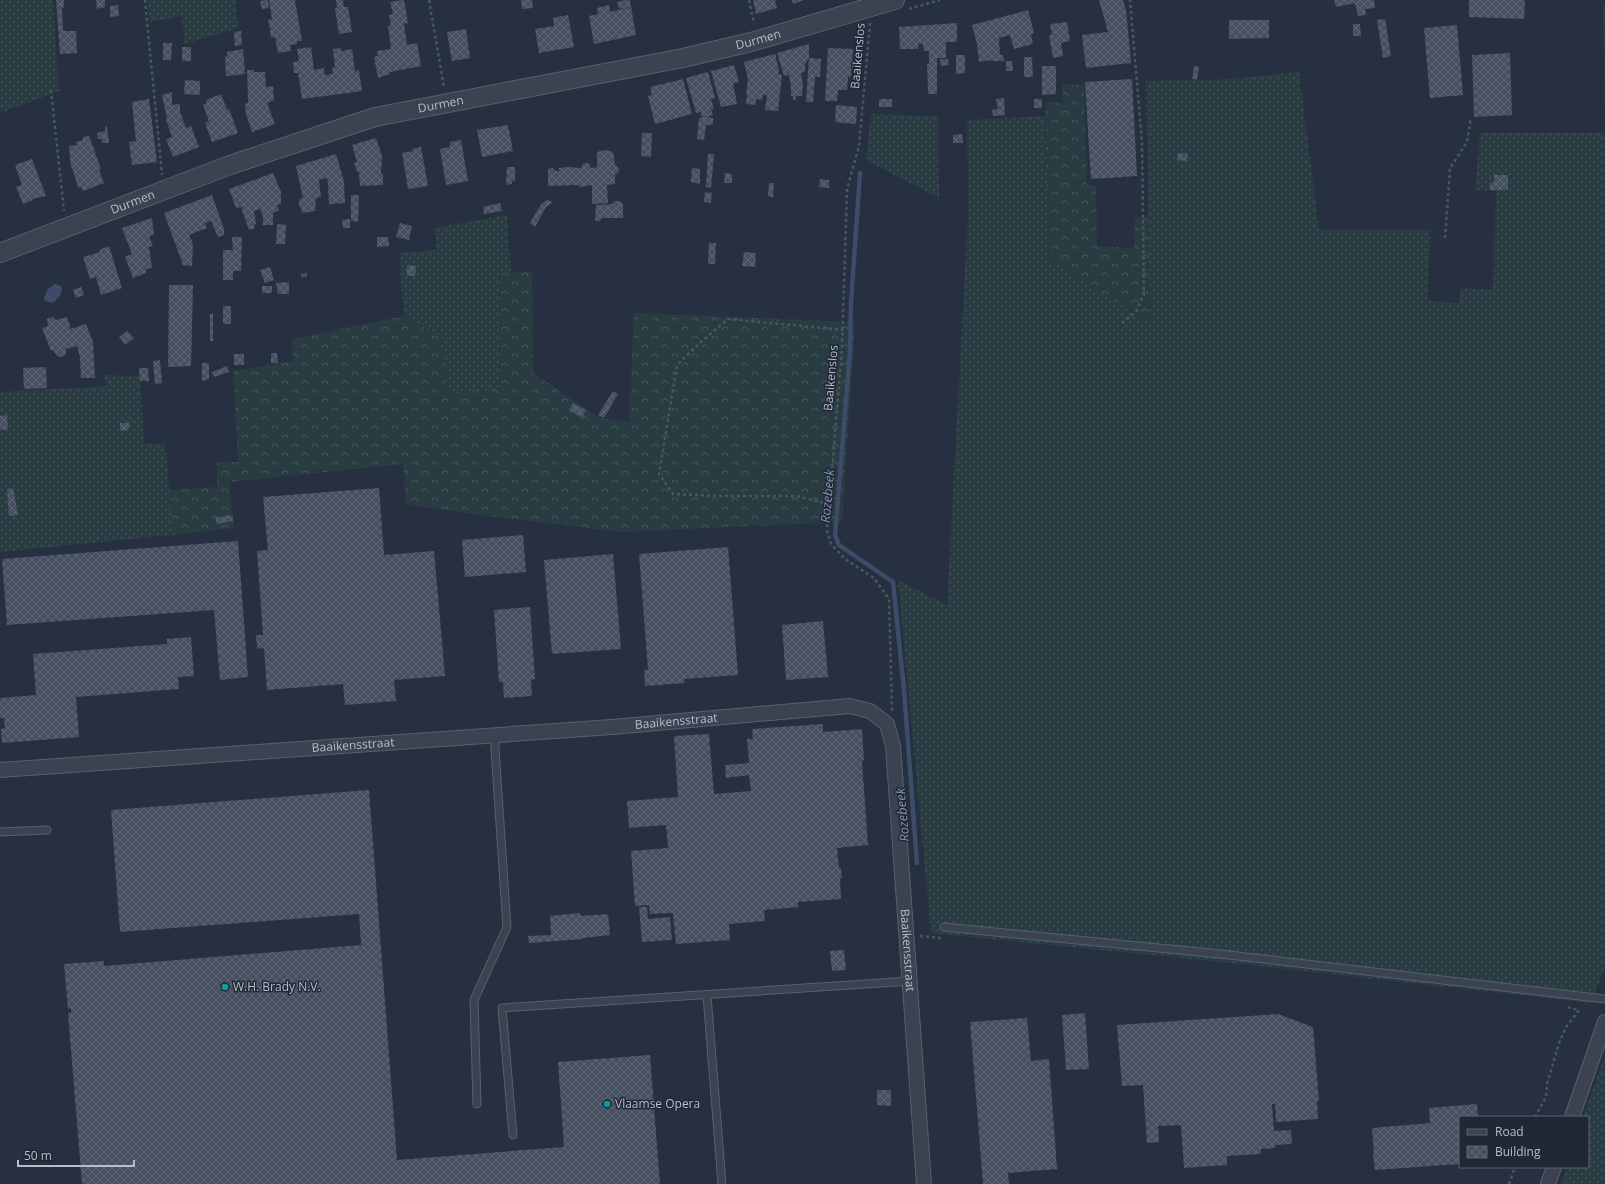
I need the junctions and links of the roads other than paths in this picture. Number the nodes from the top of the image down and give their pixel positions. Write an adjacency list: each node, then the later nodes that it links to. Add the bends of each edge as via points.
1 (899, 5): 2 (street, Durmen, via 683,58 375,117 230,165)
2 (0, 253)
3 (494, 734): 4 (street, Baaikensstraat); 8 (street, Baaikensstraat, via 612,727 850,706 870,711 887,724 893,746); 12 (lane, via 507,927 474,1000)
4 (0, 770)
5 (47, 830): 6 (lane)
6 (0, 832)
7 (944, 926): 10 (lane, via 1220,954)
8 (910, 981): 9 (lane); 17 (street, Baaikensstraat)
9 (707, 995): 14 (lane, via 502,1008); 16 (lane)
10 (1605, 999)
11 (1605, 1022): 13 (street)
12 (477, 1104)
13 (1572, 1116)
14 (513, 1135)
15 (1554, 1168): 18 (street)
16 (722, 1184)
17 (924, 1184)
18 (1548, 1184)

